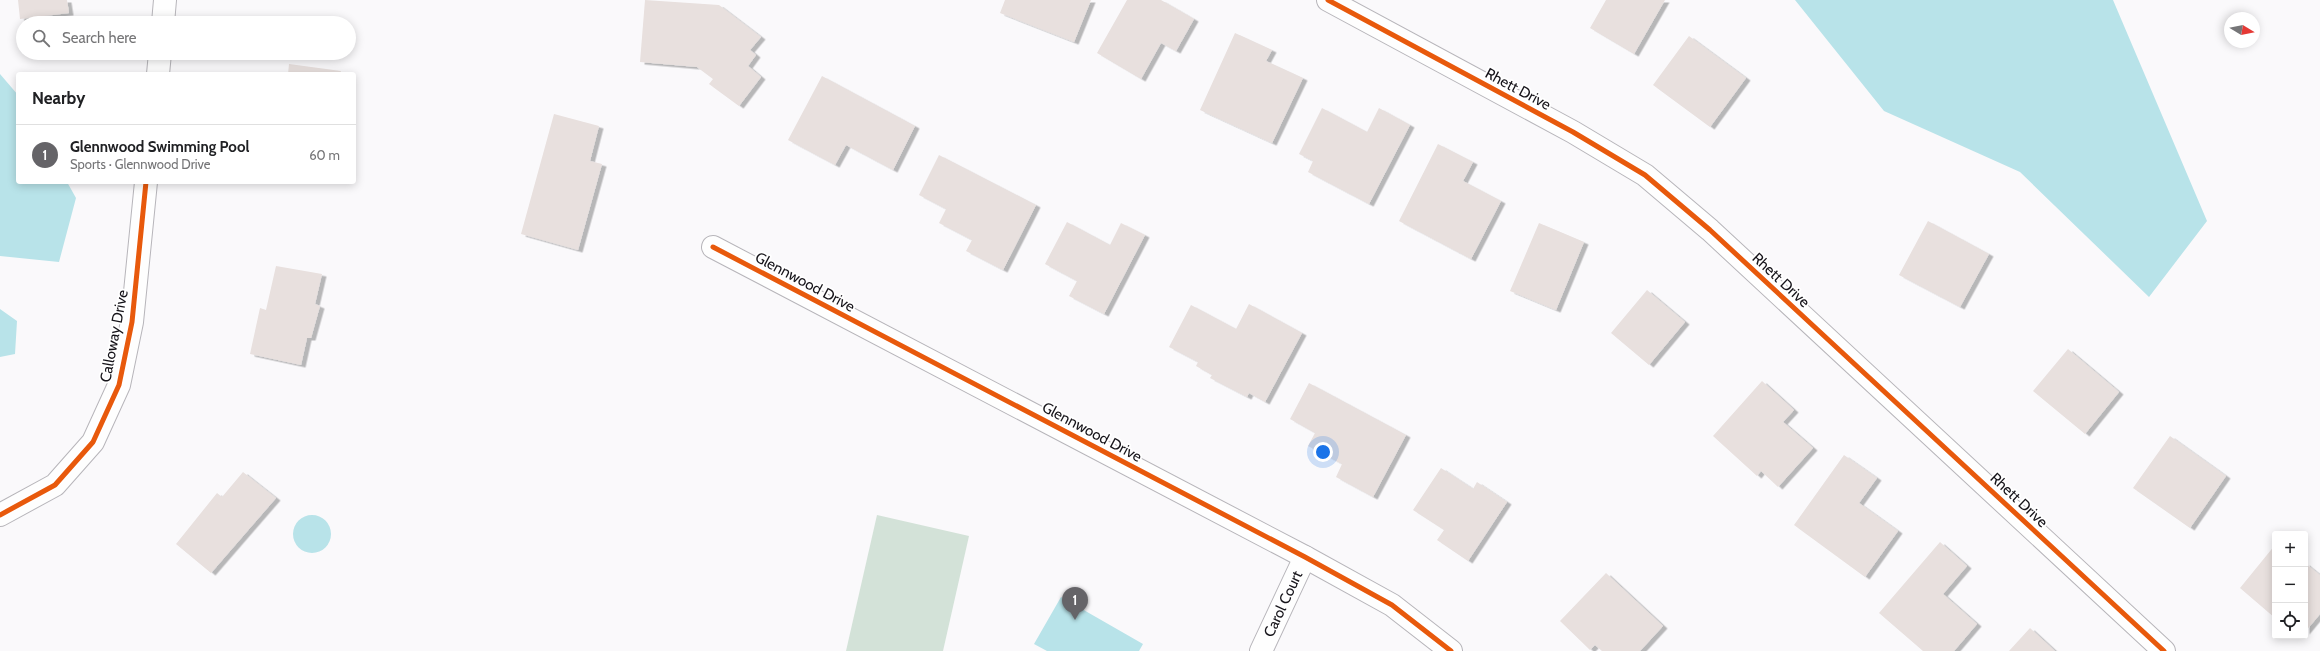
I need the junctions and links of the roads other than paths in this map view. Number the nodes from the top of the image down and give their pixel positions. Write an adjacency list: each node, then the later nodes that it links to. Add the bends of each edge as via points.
1 (165, 0): 3 (street)
2 (1328, 0): 12 (street, Rhett Drive, via 1572,132 1645,176 1722,241)
3 (164, 16)
4 (159, 60): 5 (street)
5 (158, 72)
6 (146, 184): 8 (street, Calloway Drive, via 132,322 119,384 93,442 55,485)
7 (713, 247): 9 (street, Glennwood Drive)
8 (0, 515)
9 (1305, 557): 10 (street, Carol Court); 11 (street, Glennwood Drive, via 1392,605)
10 (1261, 651)
11 (1451, 651)
12 (2164, 651)

